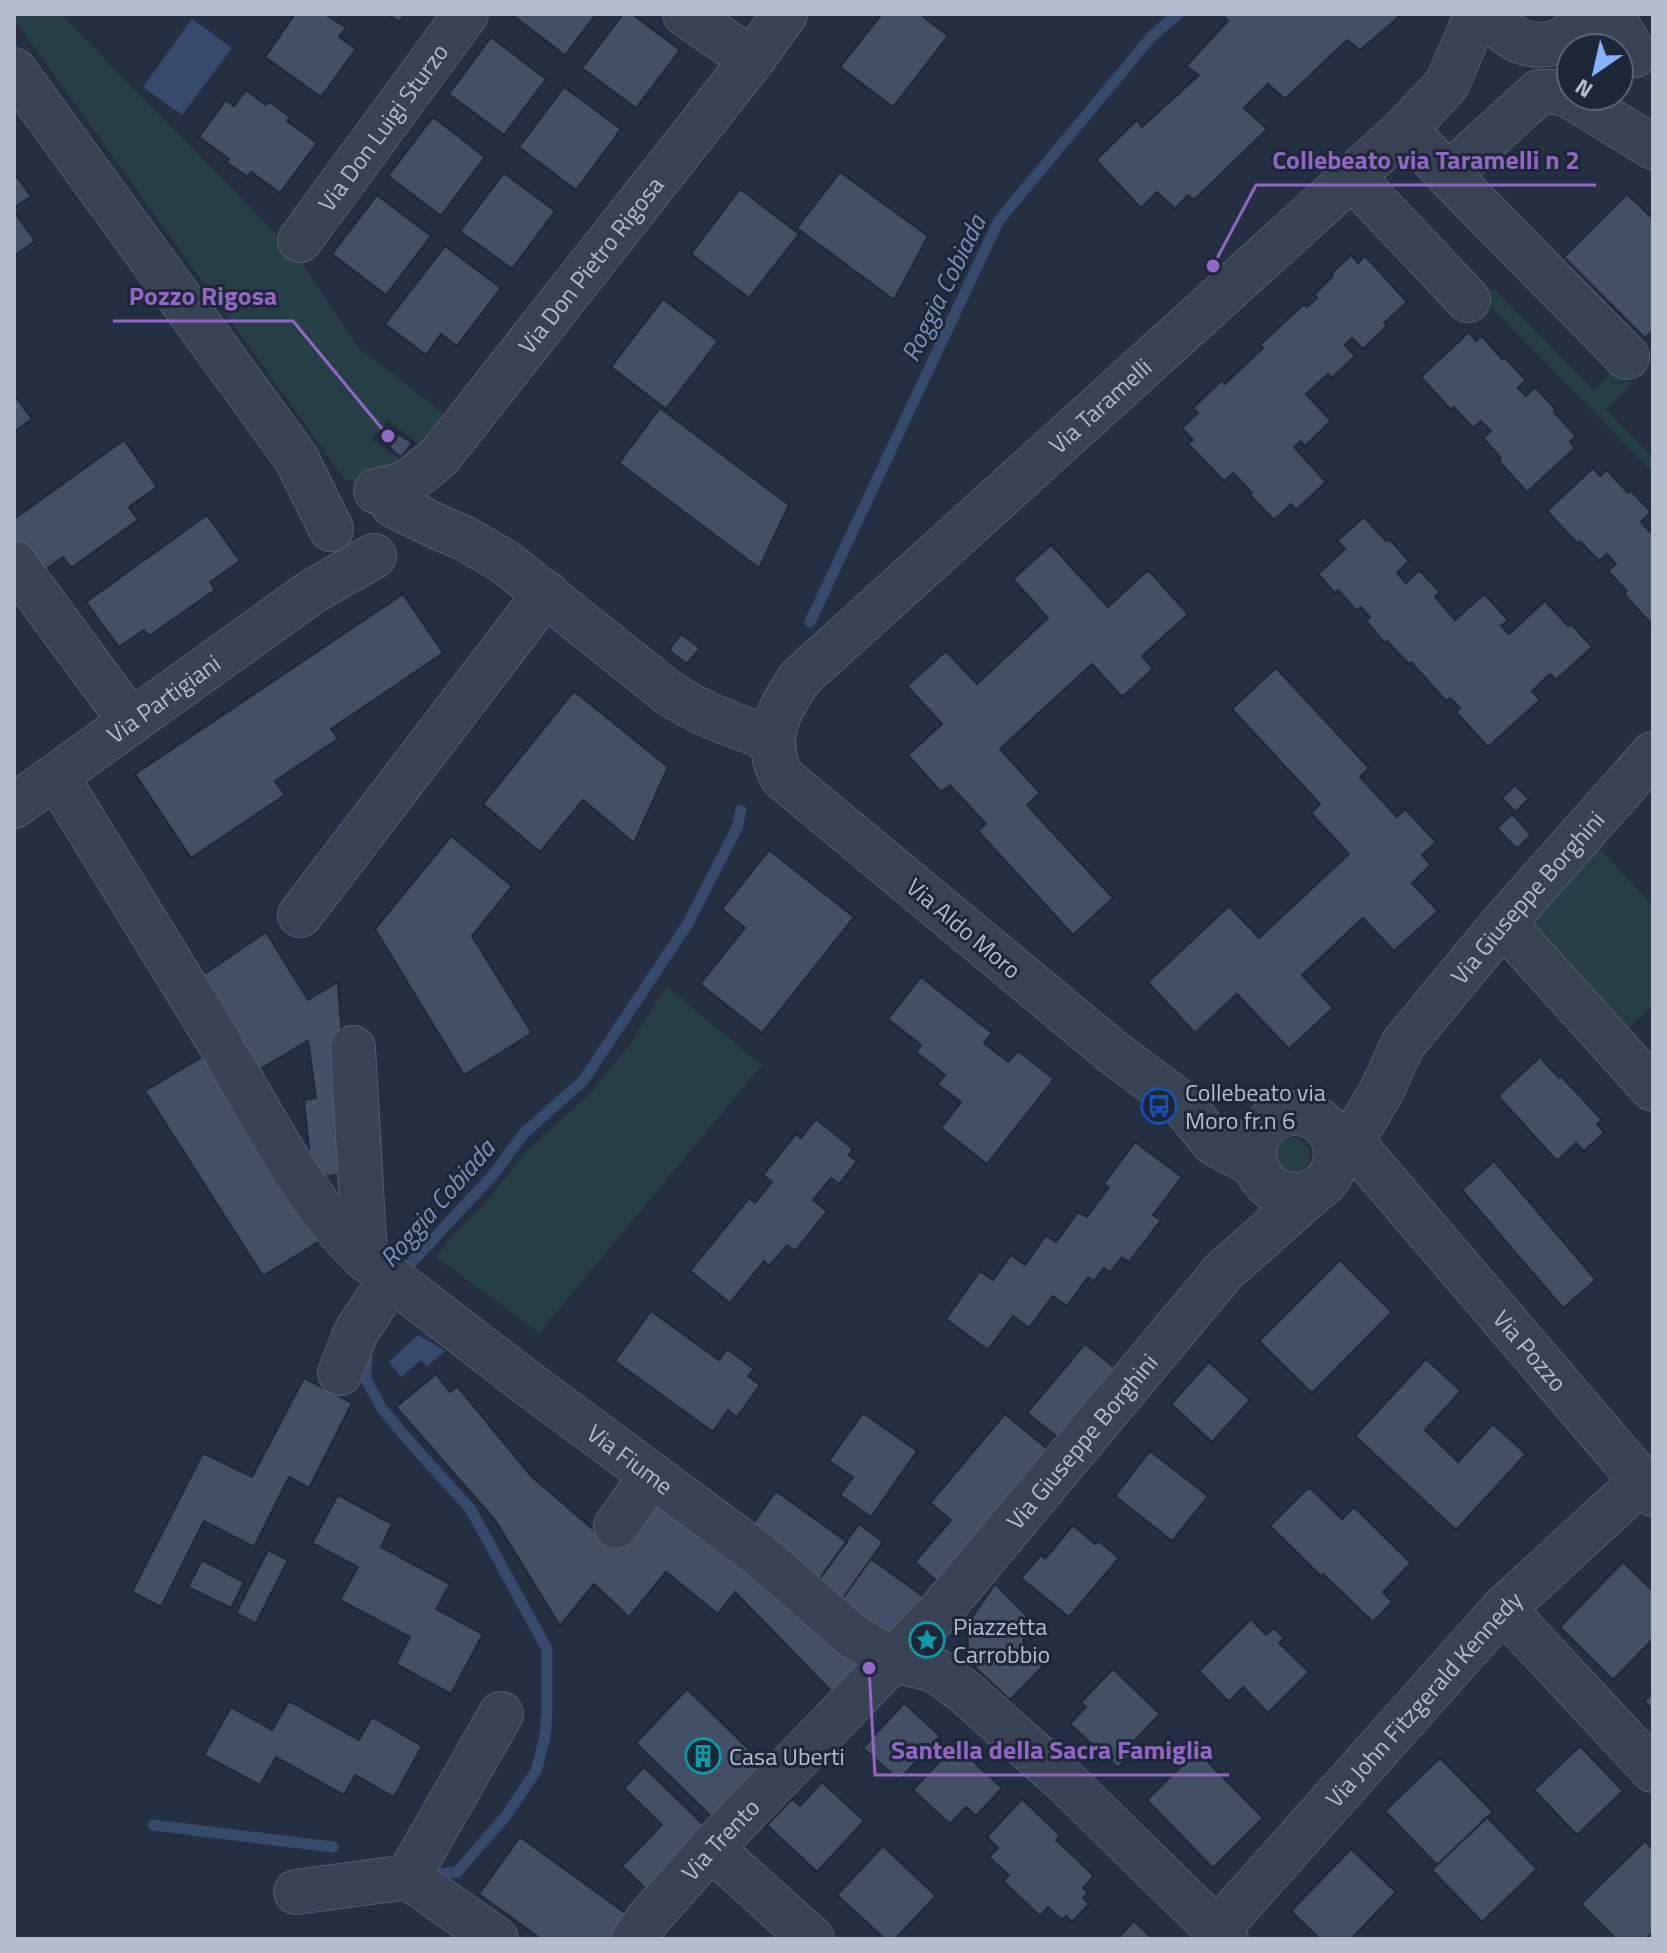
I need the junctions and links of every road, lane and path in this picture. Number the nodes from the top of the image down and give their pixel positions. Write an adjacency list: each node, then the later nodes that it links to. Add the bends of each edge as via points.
1 (466, 14): 15 (street, Via Don Luigi Sturzo)
2 (685, 14): 8 (street)
3 (785, 14): 8 (street, Via Don Pietro Rigosa)
4 (1477, 14): 10 (street, Via Taramelli)
5 (1490, 14): 6 (street, via 1513,39)
6 (1555, 42)
7 (1555, 57): 10 (street, Via Taramelli)
8 (752, 60): 19 (street, Via Don Pietro Rigosa, via 439,457 403,485)
9 (14, 70): 18 (street)
10 (1447, 84): 11 (street, Via Taramelli)
11 (1405, 129): 13 (street); 14 (street, Via Taramelli)
12 (1653, 147): 13 (street, via 1570,96 1539,92)
13 (1448, 175): 17 (street)
14 (1352, 177): 16 (street); 26 (street, Via Taramelli, via 801,677 786,697)
15 (300, 240)
16 (1468, 300)
17 (1627, 357)
18 (296, 458): 19 (street); 20 (street)
19 (377, 518): 20 (street, via 356,557 340,548); 22 (street, Via Partigiani); 23 (street, via 440,528 464,538)
20 (332, 533): 22 (street)
21 (14, 563): 25 (street)
22 (313, 591): 25 (street, Via Partigiani)
23 (546, 593): 26 (street, via 692,708); 30 (street)
24 (84, 617): 25 (street)
25 (140, 716): 28 (street, Via Partigiani)
26 (772, 739): 35 (street, Via Aldo Moro, via 782,777)
27 (1653, 754): 31 (street, Via Giuseppe Borghini)
28 (56, 776): 29 (street, Via Partigiani); 38 (street, Via Fiume, via 308,1192)
29 (14, 806)
30 (300, 915)
31 (1503, 923): 32 (street, Via Giuseppe Borghini); 34 (street)
32 (1403, 1044): 36 (street, Via Giuseppe Borghini, via 1381,1092); 36 (street, Via Giuseppe Borghini, via 1326,1107)
33 (353, 1048): 38 (street)
34 (1653, 1089)
35 (1180, 1102): 36 (street, Via Aldo Moro); 37 (street, Via Aldo Moro, via 1215,1144)
36 (1316, 1147): 37 (street, Via Giuseppe Borghini, via 1263,1127 1253,1152); 37 (street, Via Giuseppe Borghini, via 1297,1196 1267,1185); 39 (street, Via Giuseppe Borghini); 42 (street, Via Pozzo, via 1340,1182 1406,1207)
37 (1256, 1168): 39 (street, Via Giuseppe Borghini)
38 (377, 1268): 40 (street); 41 (street, Via Fiume)
39 (1224, 1271): 45 (street, Via Giuseppe Borghini, via 940,1611)
40 (340, 1373)
41 (652, 1475): 43 (street); 45 (street, Via Fiume, via 757,1553 854,1637)
42 (1648, 1487): 44 (street, Via John Fitzgerald Kennedy)
43 (616, 1526)
44 (1503, 1609): 47 (street); 51 (street, Via John Fitzgerald Kennedy, via 1462,1663)
45 (902, 1669): 48 (street, Via Trento); 51 (street, Via Fiume, via 965,1692)
46 (501, 1714): 49 (street)
47 (1653, 1770)
48 (711, 1848): 53 (street, Via Trento); 54 (street)
49 (408, 1877): 50 (street); 52 (street)
50 (296, 1892)
51 (1222, 1935)
52 (496, 1939)
53 (634, 1939)
54 (812, 1939)

